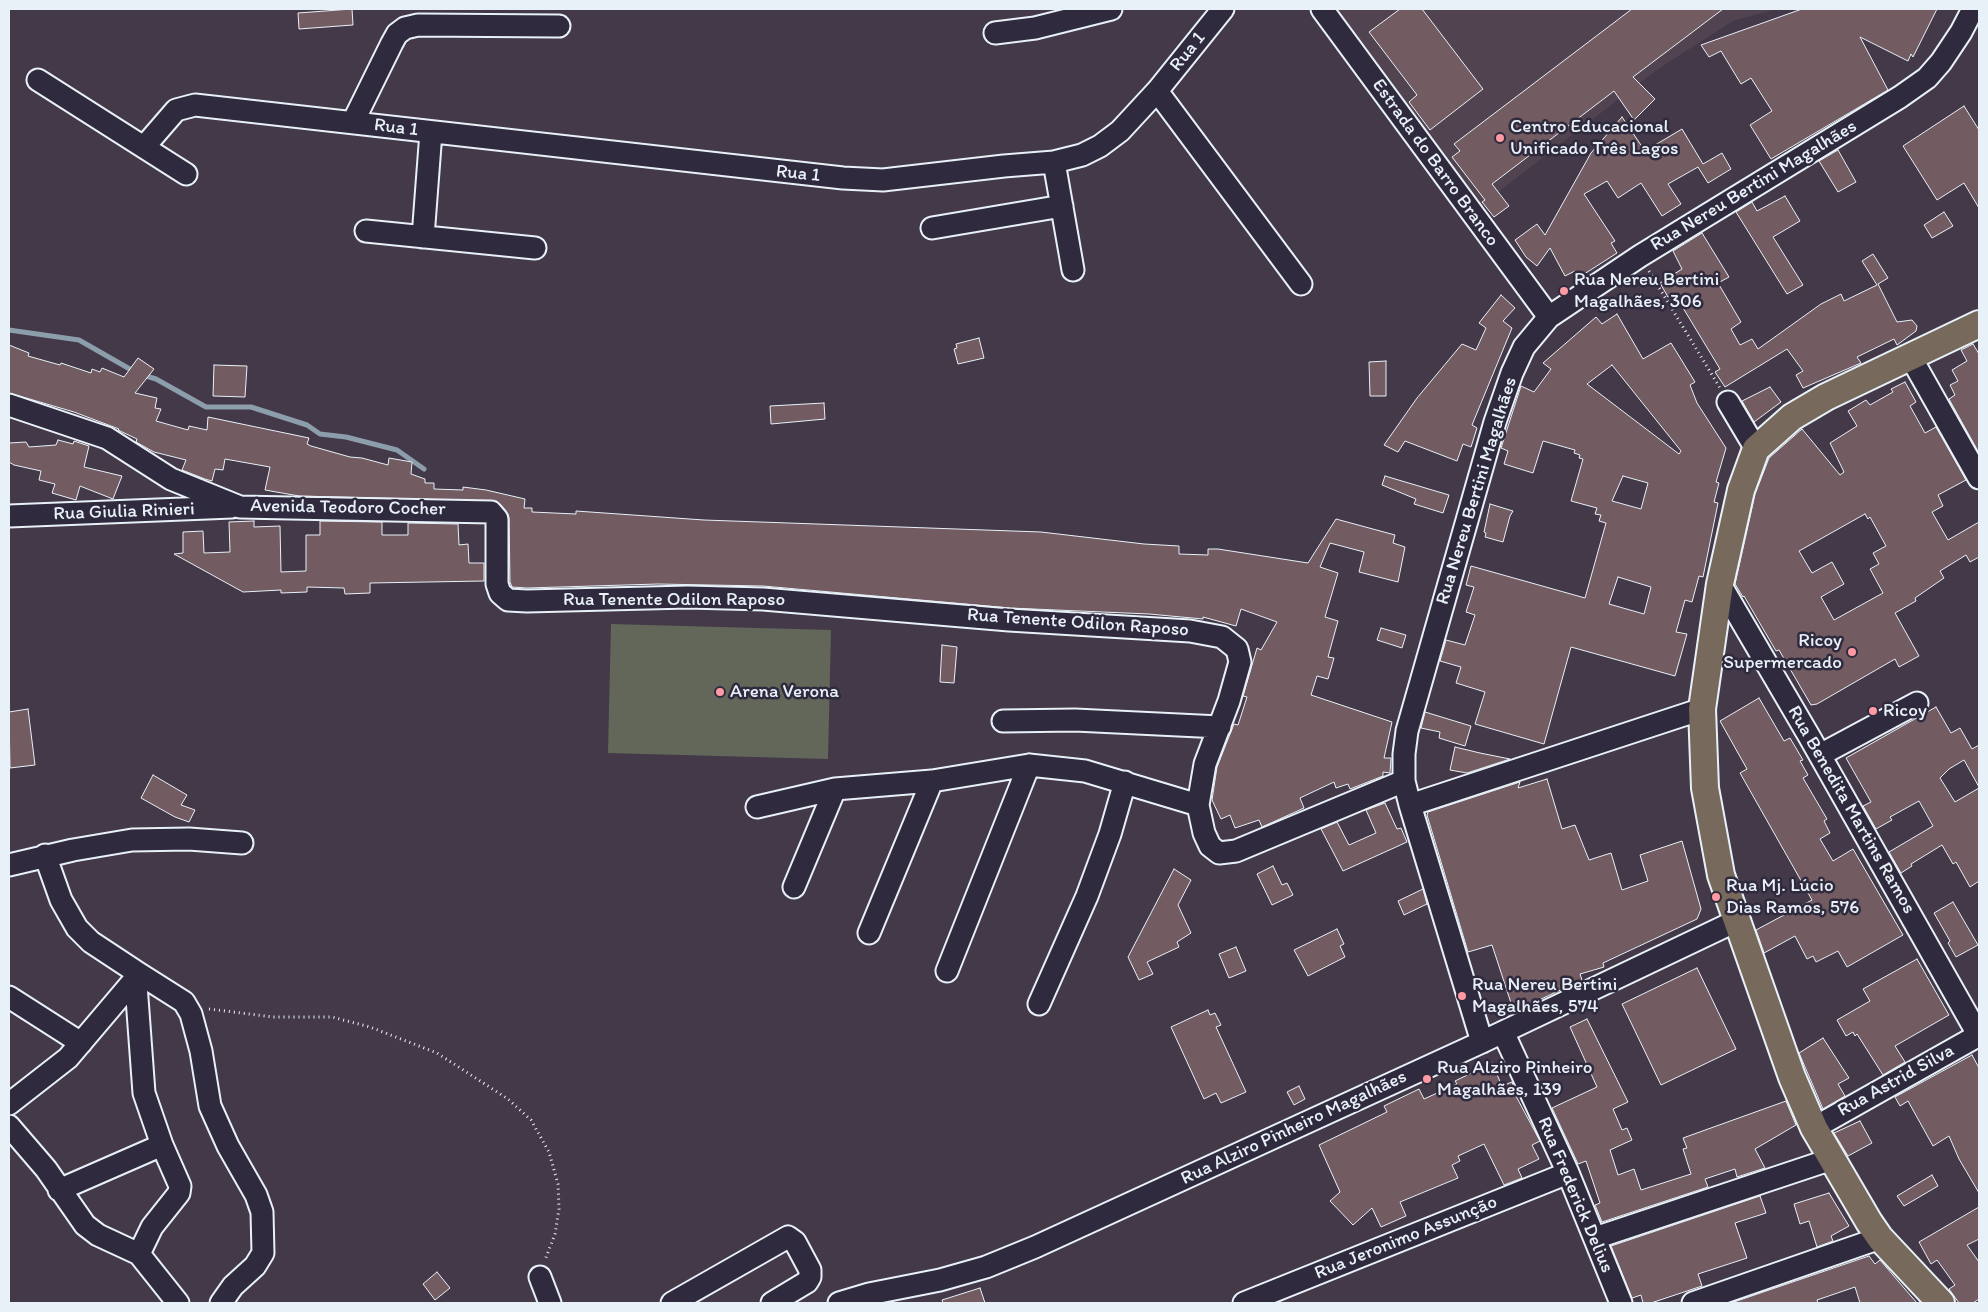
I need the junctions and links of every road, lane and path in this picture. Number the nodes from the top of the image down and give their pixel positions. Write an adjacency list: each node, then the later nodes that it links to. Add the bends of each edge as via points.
1 (1111, 9): 6 (street, via 1035,28)
2 (1222, 9): 8 (street, Rua 1)
3 (1322, 9): 22 (street, Estrada do Barro Branco)
4 (1973, 9): 19 (street, Rua Nereu Bertini Magalhães, via 1941,62 1927,78)
5 (559, 26): 9 (street, via 418,25 405,28 392,43)
6 (995, 33)
7 (38, 80): 11 (street)
8 (1157, 91): 12 (street, Rua 1, via 1120,131 1100,146 1082,155); 21 (street)
9 (353, 122): 10 (street, Rua 1); 11 (street, Rua 1, via 195,106 176,110)
10 (432, 132): 12 (street, Rua 1, via 883,180); 17 (street)
11 (144, 147): 13 (street)
12 (1054, 162): 14 (street)
13 (186, 174)
14 (1062, 206): 15 (street); 20 (street)
15 (932, 228)
16 (366, 231): 17 (street)
17 (423, 237): 18 (street)
18 (535, 248)
19 (1640, 256): 22 (street, Rua Nereu Bertini Magalhães); 25 (path)
20 (1073, 270)
21 (1301, 284)
22 (1549, 317): 42 (street, Rua Nereu Bertini Magalhães, via 1524,346 1495,422 1407,731)
23 (1979, 324): 24 (main road)
24 (1910, 356): 27 (main road, via 1792,417); 28 (street)
25 (1728, 402): 27 (street)
26 (9, 405): 29 (street, Avenida Teodoro Cocher, via 107,438 152,468)
27 (1756, 448): 33 (main road, via 1741,490)
28 (1979, 478)
29 (190, 487): 30 (street, Avenida Teodoro Cocher); 31 (street)
30 (240, 507): 31 (street, Rua Giulia Rinieri); 34 (street, Avenida Teodoro Cocher, via 491,512 497,519)
31 (188, 510): 32 (street, Rua Giulia Rinieri)
32 (9, 516)
33 (1720, 584): 36 (main road); 39 (street, Rua Benedita Martins Ramos)
34 (500, 593): 38 (street, Rua Tenente Odilon Raposo, via 508,600 527,601 688,597 763,599 1214,634 1231,642 1237,649 1240,662)
35 (1917, 703): 39 (street)
36 (1702, 709): 46 (street); 52 (main road, via 1710,821)
37 (1003, 721): 38 (street, via 1137,722)
38 (1220, 727): 45 (street, Rua Tenente Odilon Raposo, via 1205,764)
39 (1820, 755): 60 (street, Rua Benedita Martins Ramos)
40 (1029, 765): 41 (street); 43 (street, via 1085,771); 54 (street)
41 (932, 781): 44 (street); 53 (street)
42 (1404, 781): 45 (street, Rua Tenente Odilon Raposo, via 1227,853 1219,853 1210,846); 46 (street, Rua Nereu Bertini Magalhães)
43 (1126, 782): 45 (street); 58 (street, via 1087,896)
44 (835, 789): 47 (street); 51 (street)
45 (1198, 805)
46 (1410, 805): 61 (street, Rua Nereu Bertini Magalhães)
47 (757, 806)
48 (242, 843): 49 (street, via 189,839 132,840)
49 (45, 855): 50 (street); 55 (street, via 61,900 77,928)
50 (9, 864)
51 (794, 887)
52 (1736, 921): 59 (street, Rua Alziro Pinheiro Magalhães); 65 (main road, via 1792,1077)
53 (869, 933)
54 (947, 971)
55 (135, 975): 57 (street); 62 (street); 66 (street, via 144,1093)
56 (9, 997): 62 (street)
57 (184, 1002): 73 (path, via 237,1014 332,1017 370,1027 437,1053 508,1099 530,1120 549,1152 558,1184 555,1234); 75 (street, via 196,1030 210,1106 262,1212 263,1253)
58 (1039, 1004)
59 (1503, 1032): 61 (street, Rua Alziro Pinheiro Magalhães); 68 (street, Rua Frederick Delius)
60 (1979, 1036): 65 (street, Rua Astrid Silva)
61 (1482, 1042): 79 (street, Rua Alziro Pinheiro Magalhães, via 986,1267)
62 (81, 1043): 63 (street, via 61,1064)
63 (9, 1104)
64 (9, 1126): 69 (street, via 40,1161)
65 (1814, 1128): 67 (main road)
66 (162, 1145): 69 (street); 72 (street, via 178,1180 179,1193 152,1227)
67 (1832, 1159): 70 (street); 71 (main road)
68 (1568, 1173): 70 (street, Rua Frederick Delius); 80 (street, Rua Jeronimo Assunção)
69 (59, 1190): 72 (street, via 85,1225 98,1235)
70 (1595, 1238): 81 (street, Rua Frederick Delius)
71 (1880, 1238): 82 (street); 83 (main road)
72 (138, 1254): 74 (street)
73 (540, 1277): 76 (street)
74 (178, 1303)
75 (220, 1303)
76 (550, 1303)
77 (672, 1303): 78 (street, via 788,1237 795,1242 810,1270 810,1277)
78 (772, 1303)
79 (840, 1303)
80 (1244, 1303)
81 (1621, 1303)
82 (1693, 1303)
83 (1941, 1303)

